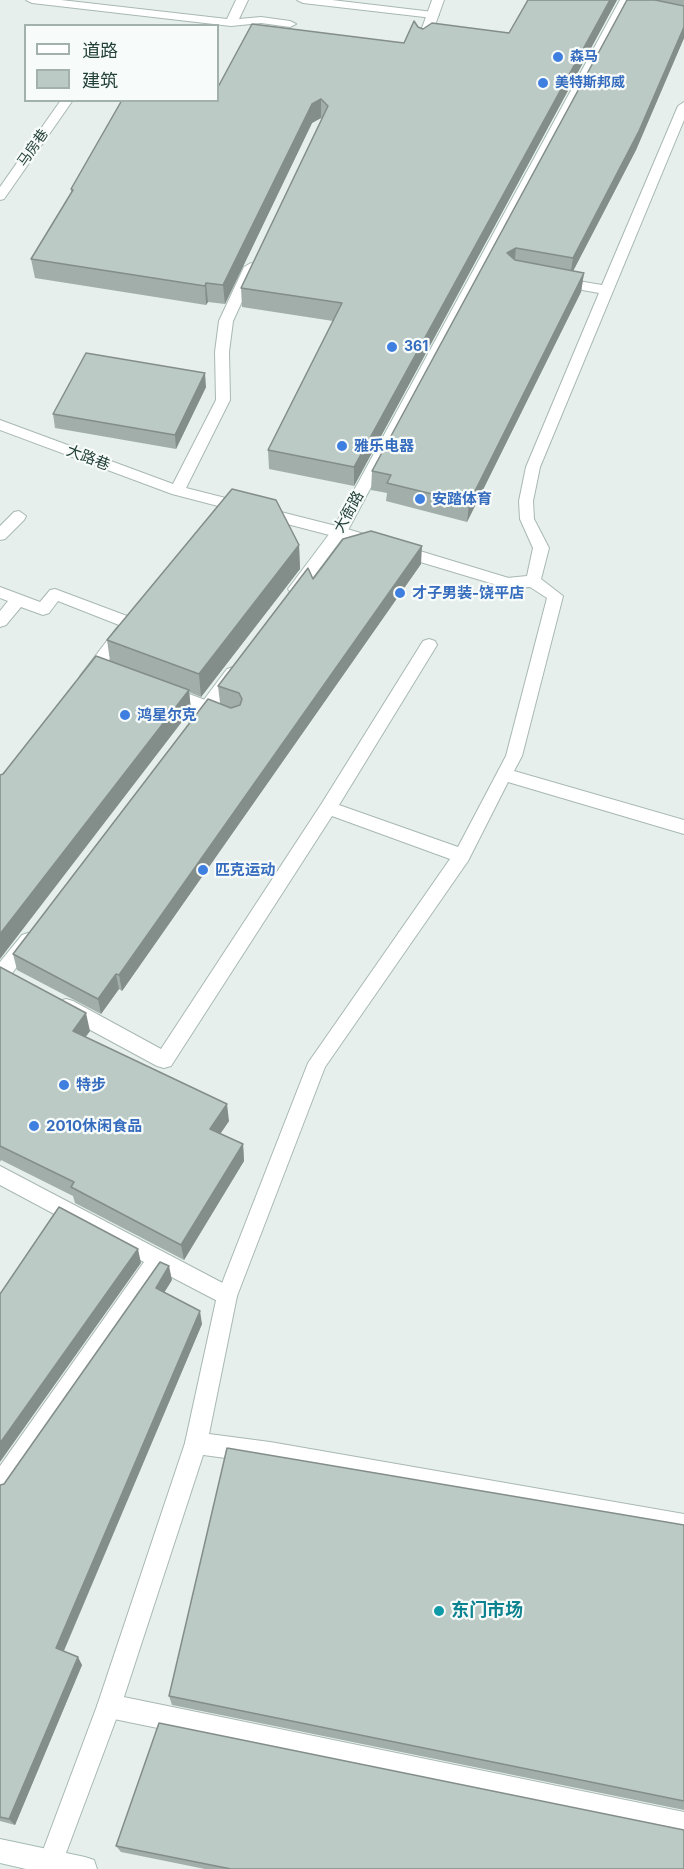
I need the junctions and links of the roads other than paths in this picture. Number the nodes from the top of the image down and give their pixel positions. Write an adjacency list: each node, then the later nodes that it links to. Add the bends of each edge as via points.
1 (32, 0): 6 (street)
2 (242, 0): 9 (street)
3 (303, 0): 8 (street)
4 (438, 0): 8 (street)
5 (624, 4): 7 (street); 22 (street, 大衙路)
6 (124, 5): 9 (street); 10 (street)
7 (638, 11)
8 (433, 15): 12 (street)
9 (231, 23): 11 (street, via 261,20)
10 (115, 24)
11 (290, 24)
12 (423, 42)
13 (66, 102): 15 (street, 马房巷)
14 (684, 106): 18 (street)
15 (0, 196)
16 (256, 258): 20 (street, via 226,321 223,400)
17 (549, 280): 18 (street)
18 (607, 290): 24 (street, via 533,467 526,501 527,519 541,548)
19 (0, 425): 20 (street, 大路巷)
20 (177, 491): 22 (street, 大路巷)
21 (19, 516): 23 (street)
22 (339, 532): 24 (street, 大路巷, via 507,583); 27 (street, 大衙路)
23 (0, 534)
24 (533, 580): 36 (street, via 555,596 514,756)
25 (0, 592): 26 (street)
26 (19, 599): 28 (street); 31 (street, via 43,609 55,594 129,623 101,668)
27 (284, 605)
28 (0, 621)
29 (429, 645): 37 (street)
30 (242, 660): 33 (street)
31 (81, 685)
32 (152, 686): 33 (street)
33 (207, 706): 34 (street); 35 (street)
34 (233, 717)
35 (186, 735)
36 (504, 774): 38 (street); 39 (street)
37 (328, 808): 39 (street); 43 (street, via 164,1060)
38 (684, 827)
39 (462, 856): 46 (street, via 317,1063)
40 (39, 925): 41 (street)
41 (1, 973): 42 (street)
42 (23, 983)
43 (53, 1000)
44 (0, 1175): 45 (street)
45 (158, 1260): 46 (street); 48 (street)
46 (227, 1296): 47 (street)
47 (196, 1443): 49 (street); 50 (street)
48 (0, 1485)
49 (684, 1525)
50 (109, 1706): 51 (street); 53 (street)
51 (684, 1824)
52 (0, 1851): 53 (street)
53 (51, 1861): 54 (street)
54 (85, 1869)

